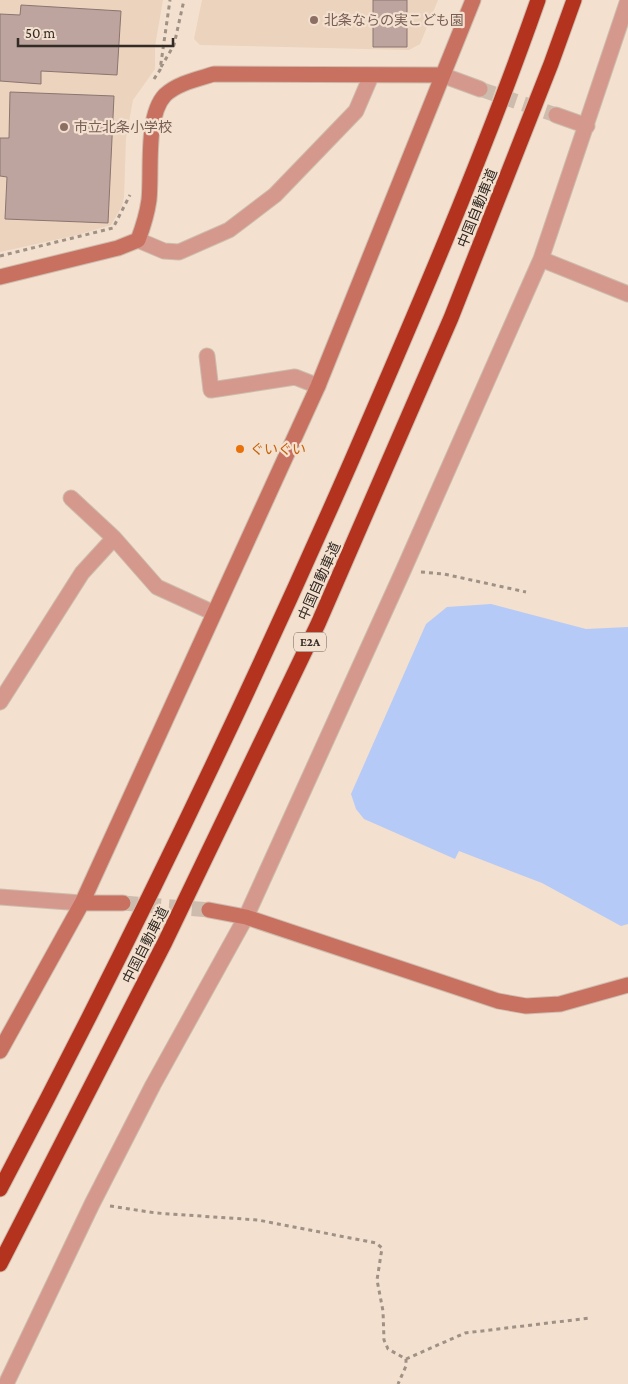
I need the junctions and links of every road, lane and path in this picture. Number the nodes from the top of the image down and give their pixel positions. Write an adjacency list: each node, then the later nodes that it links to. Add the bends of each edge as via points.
1 (170, 0): 8 (path)
2 (184, 0): 8 (path, via 174,45)
3 (473, 0): 10 (street)
4 (538, 0): 36 (highway, 中国自動車道 / E2A, via 415,315 283,616 132,934)
5 (574, 0): 38 (highway, 中国自動車道 / E2A, via 552,64 451,318 318,624 166,942)
6 (628, 0): 7 (street)
7 (625, 16): 14 (street)
8 (160, 70): 11 (path)
9 (371, 76): 10 (street); 16 (street, via 356,111 275,195 229,230 179,252 164,251); 16 (street, via 214,74 188,82 165,96 156,113 152,132 149,200)
10 (442, 76): 12 (street); 22 (street)
11 (150, 85)
12 (480, 89)
13 (556, 116): 14 (street)
14 (587, 126): 18 (street)
15 (130, 186): 17 (path, via 130,196 113,228)
16 (138, 240): 19 (street, via 118,248)
17 (0, 256)
18 (541, 259): 20 (street); 25 (street)
19 (0, 277)
20 (628, 294)
21 (207, 356): 22 (street, via 211,390 295,377)
22 (318, 386): 27 (street)
23 (71, 498): 24 (street)
24 (114, 538): 27 (street, via 157,587); 28 (street, via 82,573)
25 (403, 571): 26 (path, via 444,574); 33 (street)
26 (526, 592)
27 (214, 614): 30 (street)
28 (0, 702)
29 (0, 897): 30 (street)
30 (82, 903): 31 (street); 35 (street)
31 (123, 903)
32 (209, 910): 33 (street)
33 (246, 917): 34 (street, via 517,1005 560,1004); 37 (street, via 153,1085)
34 (628, 985)
35 (0, 1051)
36 (0, 1188)
37 (92, 1204): 40 (path, via 156,1213 258,1220 376,1243 382,1248 377,1280 384,1340 388,1349); 41 (street)
38 (0, 1264)
39 (590, 1318): 40 (path, via 465,1333)
40 (406, 1359): 42 (path)
41 (6, 1384)
42 (398, 1384)

